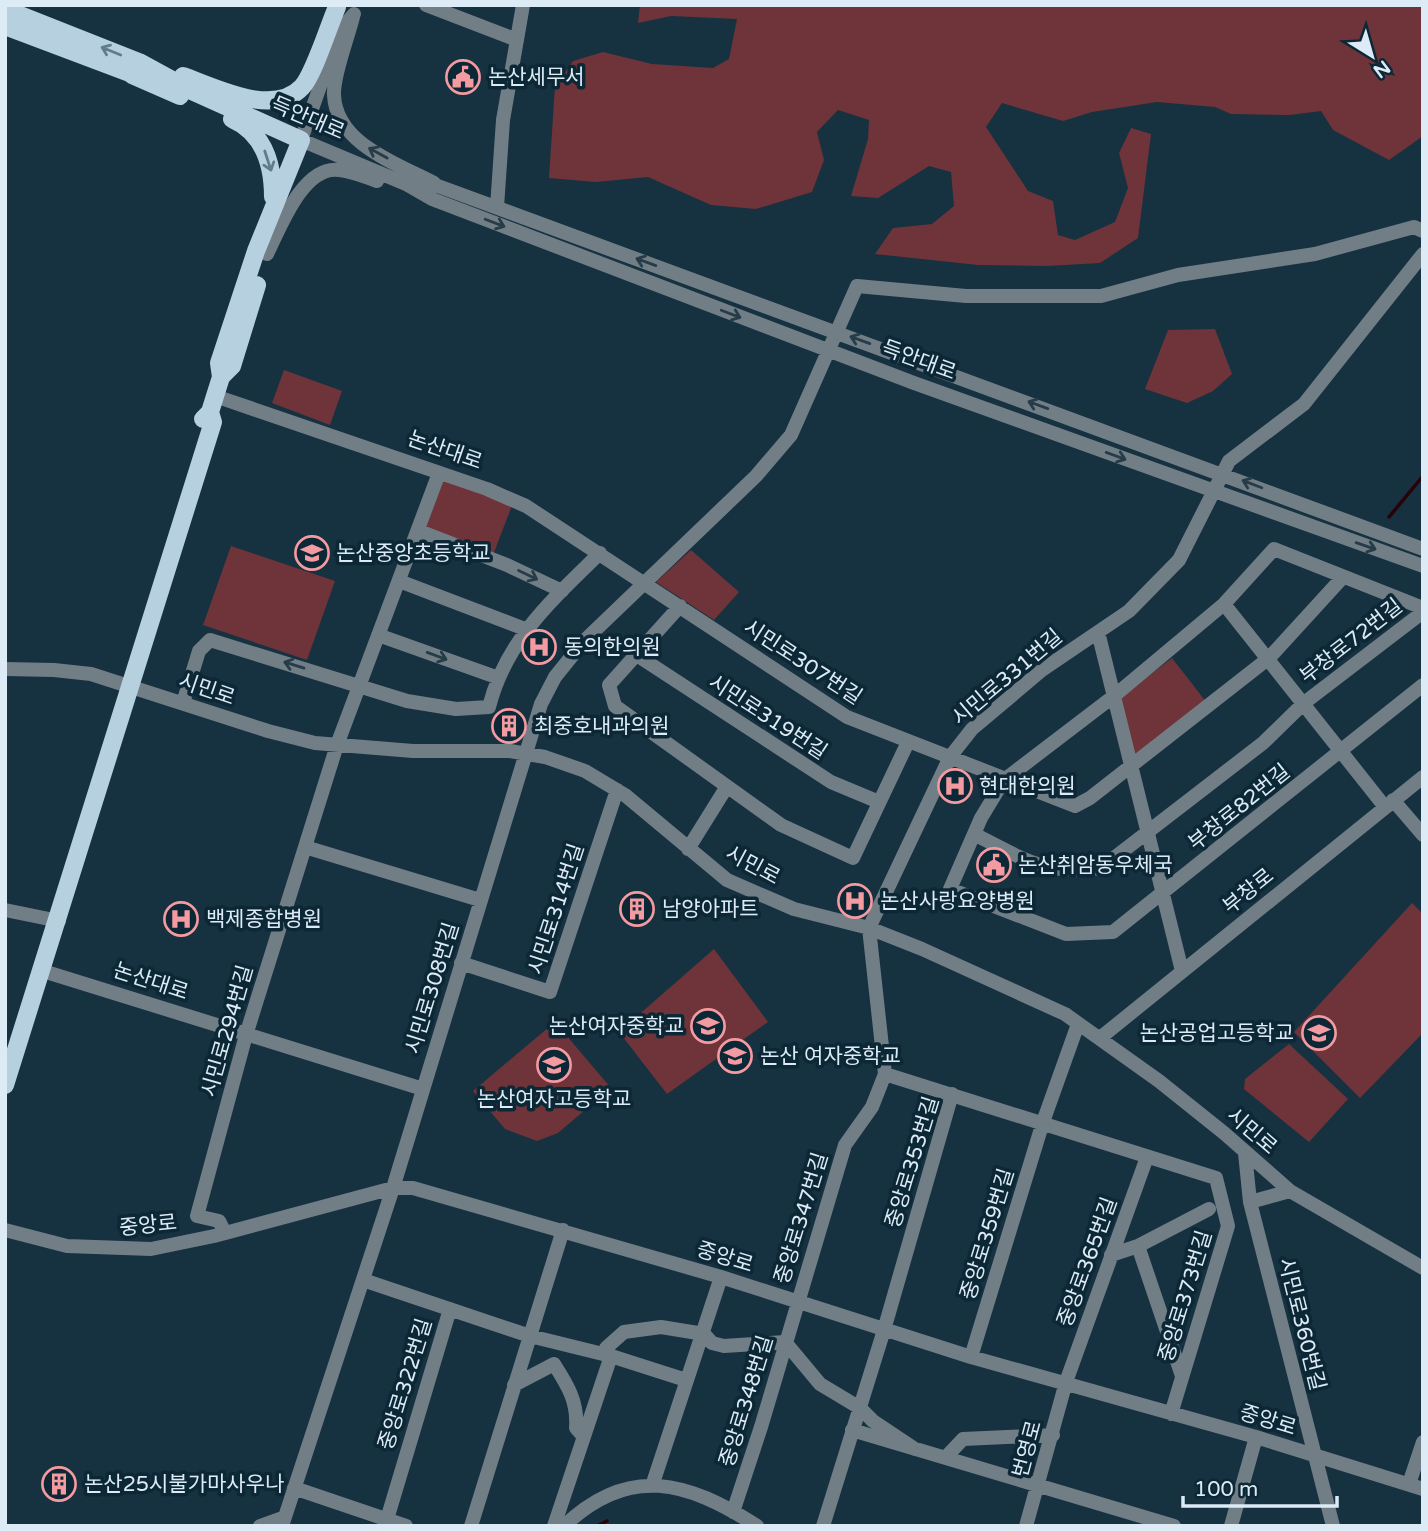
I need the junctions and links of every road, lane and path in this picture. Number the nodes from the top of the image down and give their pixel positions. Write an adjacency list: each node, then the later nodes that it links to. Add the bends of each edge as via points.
1 (426, 5): 8 (street)
2 (523, 5): 8 (street)
3 (337, 6): 7 (street); 9 (main road, via 303,85 285,98 269,101)
4 (5, 9): 9 (main road, 득안대로, one-way to 4)
5 (355, 10): 7 (street); 12 (street, one-way to 5, via 349,134 337,114 333,94)
6 (5, 26): 9 (main road, 득안대로)
7 (340, 30): 10 (street)
8 (517, 40): 14 (street, via 503,120)
9 (136, 69): 10 (main road, 득안대로); 13 (main road, one-way to 13, via 241,123 256,136 271,167)
10 (300, 140): 11 (main road); 12 (street, 득안대로)
11 (288, 173): 13 (main road); 16 (main road, via 288,187)
12 (435, 192): 14 (street, 득안대로); 16 (street, via 337,169 325,172 302,190); 19 (street, 득안대로, one-way to 19)
13 (273, 205): 20 (main road, via 219,363)
14 (497, 207): 18 (street, 득안대로, one-way to 14)
15 (1423, 231): 18 (street, via 1414,226 1315,254 1178,275 1101,296 966,296 857,286)
16 (267, 254): 20 (main road, via 232,366)
17 (1423, 254): 23 (street, 시민로331번길, via 1304,404 1228,461)
18 (836, 332): 19 (street); 23 (street, 득안대로, one-way to 18)
19 (827, 349): 24 (street, 득안대로, one-way to 24); 31 (street, via 791,435 756,476)
20 (221, 377): 21 (main road)
21 (212, 404): 22 (street, 논산대로); 43 (main road, via 213,422)
22 (439, 473): 25 (street, 시민로294번길); 27 (street, 논산대로, via 526,506)
23 (1223, 473): 24 (street, 시민로331번길); 26 (street, 득안대로, one-way to 23)
24 (1213, 491): 28 (street, 득안대로, one-way to 28); 37 (street, 시민로331번길, via 1179,560 1129,611)
25 (419, 531): 30 (street, 시민로294번길); 32 (street, one-way to 32)
26 (1423, 549)
27 (600, 553): 31 (street, 논산대로); 32 (street)
28 (1423, 566)
29 (1343, 577): 33 (street, 부창로72번길, via 1274,549); 35 (street, 부창로72번길); 40 (street, 부창로72번길)
30 (399, 581): 36 (street); 38 (street, 시민로294번길)
31 (643, 582): 34 (street, 시민로307번길); 52 (street, via 555,677)
32 (562, 591): 36 (street)
33 (1224, 604): 40 (street); 46 (street)
34 (680, 606): 39 (street); 49 (street, 시민로307번길, via 847,717)
35 (1423, 610): 48 (street, 부창로72번길)
36 (525, 629): 42 (street)
37 (1098, 632): 46 (street); 53 (street, 시민로331번길, via 1042,670 972,729)
38 (378, 635): 42 (street, one-way to 42); 44 (street, 시민로294번길)
39 (635, 654): 57 (street, via 609,685 615,706); 59 (street, 시민로319번길, via 831,782)
40 (1269, 659): 48 (street); 54 (street)
41 (5, 669): 43 (street, 시민로, via 91,674)
42 (496, 677): 44 (street, via 489,707 456,709 407,701)
43 (130, 685): 47 (street, 시민로); 69 (main road)
44 (359, 685): 47 (street, one-way to 47, via 210,640 199,651); 50 (street, 시민로294번길)
45 (1423, 685): 51 (street)
46 (1114, 696): 54 (street); 56 (street)
47 (183, 703): 50 (street, 시민로, via 268,731)
48 (1304, 703): 51 (street); 61 (street, 부창로82번길, via 1263,743)
49 (908, 742): 53 (street, 시민로307번길); 59 (street)
50 (337, 745): 52 (street, 시민로); 64 (street, 시민로294번길)
51 (1341, 751): 60 (street); 66 (street, 부창로82번길)
52 (524, 754): 58 (street, 시민로, via 569,765); 67 (street, 시민로308번길)
53 (950, 757): 56 (street, 시민로307번길); 70 (street, 시민로331번길)
54 (1130, 767): 56 (street, 시민로307번길, via 1075,806); 61 (street)
55 (1423, 777): 60 (street, 부창로)
56 (1004, 780): 62 (street)
57 (726, 788): 59 (street, via 781,825 853,858); 65 (street)
58 (617, 790): 65 (street, 시민로); 71 (street, 시민로314번길, via 550,992)
59 (879, 802)
60 (1389, 804): 63 (street); 73 (street, 부창로)
61 (1147, 834): 62 (street, 부창로82번길, via 1101,868 1069,872 1040,866); 66 (street)
62 (976, 835): 66 (street, 부창로82번길, via 950,889 1066,934 1114,932)
63 (1423, 835)
64 (305, 847): 67 (street, 시민로308번길); 75 (street, 시민로294번길)
65 (688, 849): 70 (street, 시민로, via 727,880 757,894 794,909)
66 (1163, 895): 73 (street)
67 (480, 900): 71 (street, 시민로308번길)
68 (5, 910): 69 (street)
69 (59, 921): 72 (main road)
70 (869, 928): 74 (street, 시민로, via 1033,999); 77 (street, 중앙로347번길)
71 (461, 963): 79 (street, 시민로308번길)
72 (43, 971): 75 (street, 논산대로); 78 (main road)
73 (1182, 971): 76 (street, 부창로)
74 (1078, 1024): 76 (street, 시민로); 81 (street, 중앙로359번길)
75 (246, 1035): 79 (street, 시민로308번길); 90 (street, 시민로294번길, via 197,1216 219,1221)
76 (1100, 1038): 82 (street, 시민로)
77 (885, 1074): 80 (street); 96 (street, 중앙로347번길, via 872,1107 845,1145)
78 (5, 1085)
79 (423, 1088): 84 (street, 시민로308번길)
80 (952, 1094): 81 (street, 중앙로353번길); 98 (street, 중앙로353번길)
81 (1043, 1122): 83 (street); 103 (street, 중앙로359번길)
82 (1245, 1153): 85 (street, 시민로); 86 (street, 시민로360번길)
83 (1147, 1157): 92 (street, 중앙로365번길); 104 (street, 중앙로373번길, via 1216,1178 1228,1226)
84 (393, 1188): 89 (street, 중앙로, via 413,1188); 90 (street, 중앙로); 95 (street)
85 (1290, 1191): 86 (street); 93 (street, 시민로)
86 (1250, 1202): 116 (street, 시민로360번길)
87 (1209, 1209): 91 (street)
88 (5, 1230): 90 (street, 중앙로, via 67,1246 108,1250 151,1249)
89 (563, 1230): 94 (street, 중앙로); 100 (street)
90 (225, 1233)
91 (1138, 1246): 92 (street); 104 (street)
92 (1111, 1255): 106 (street, 중앙로365번길)
93 (1423, 1268)
94 (720, 1277): 96 (street, 중앙로); 99 (street)
95 (363, 1280): 97 (street, 중앙로322번길); 121 (street)
96 (798, 1301): 98 (street, 중앙로); 101 (street, 중앙로348번길)
97 (450, 1309): 100 (street); 124 (street, 중앙로322번길)
98 (884, 1330): 103 (street, 중앙로); 108 (street, 중앙로353번길)
99 (704, 1334): 101 (street, via 712,1343 724,1346); 102 (street, via 661,1327 624,1332 606,1348); 105 (street)
100 (530, 1336): 102 (street); 107 (street)
101 (785, 1342): 108 (street, via 820,1384); 122 (street, 중앙로348번길)
102 (611, 1356): 105 (street); 112 (street)
103 (971, 1357): 106 (street, 중앙로)
104 (1182, 1376): 109 (street, 중앙로373번길)
105 (686, 1380): 118 (street)
106 (1066, 1382): 109 (street, 중앙로); 111 (street, 번영로)
107 (514, 1385): 112 (street, via 554,1364 571,1391 578,1410 576,1428); 127 (street)
108 (860, 1408): 110 (street, 중앙로353번길); 115 (street)
109 (1171, 1414): 113 (street, 중앙로)
110 (852, 1430): 115 (street); 131 (street, 중앙로353번길)
111 (1053, 1435): 117 (street, via 962,1439); 119 (street, 번영로)
112 (583, 1436): 128 (street)
113 (1256, 1437): 116 (street, 중앙로); 134 (street)
114 (1423, 1441): 120 (street)
115 (915, 1448): 117 (street)
116 (1313, 1456): 120 (street, 중앙로); 135 (street, 시민로360번길)
117 (946, 1457): 119 (street)
118 (653, 1483): 122 (street, via 683,1488); 129 (street, via 587,1505)
119 (1040, 1485): 132 (street, 번영로); 133 (street)
120 (1416, 1486)
121 (294, 1488): 123 (street); 124 (street)
122 (733, 1512): 130 (street)
123 (283, 1521): 125 (street)
124 (386, 1522): 126 (street)
125 (260, 1526)
126 (406, 1526)
127 (471, 1526)
128 (554, 1526)
129 (564, 1526)
130 (757, 1526)
131 (822, 1526)
132 (1026, 1526)
133 (1174, 1526)
134 (1231, 1526)
135 (1333, 1526)

